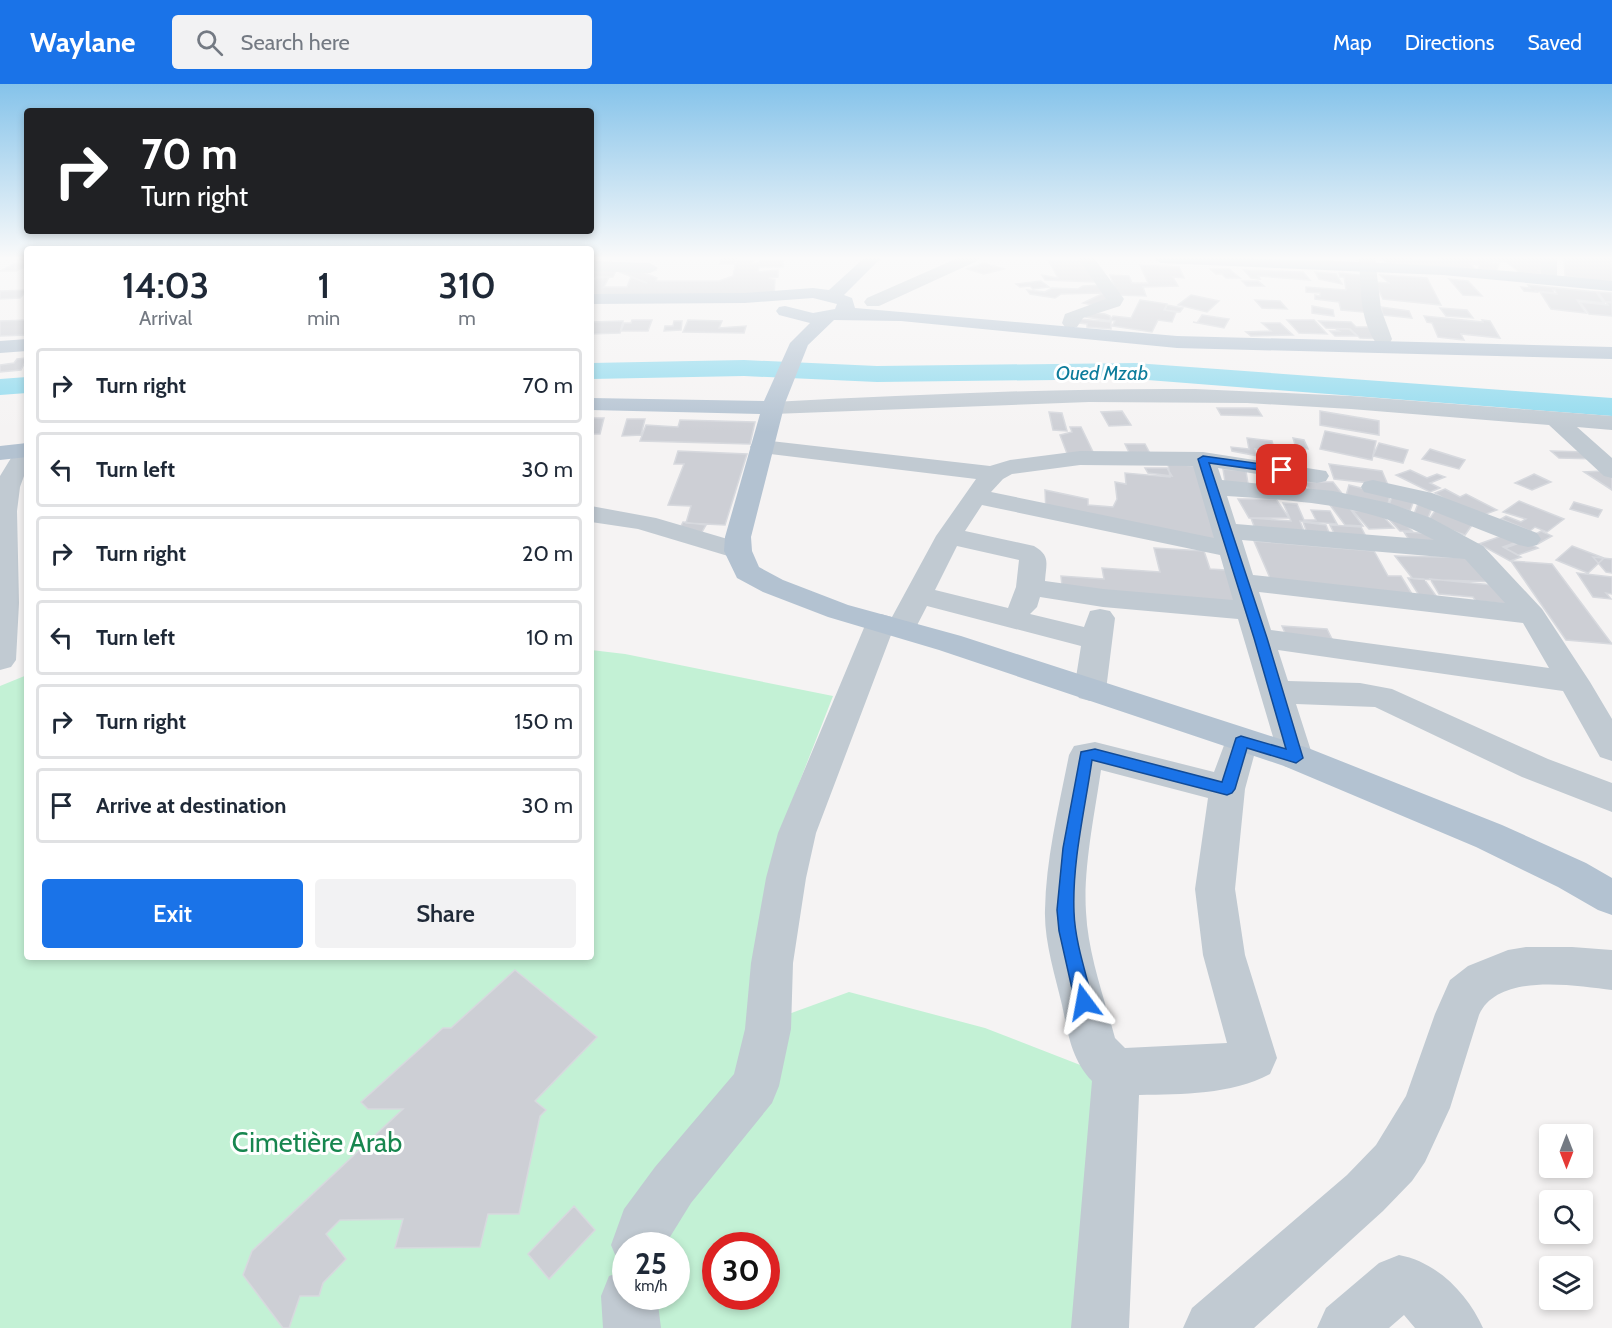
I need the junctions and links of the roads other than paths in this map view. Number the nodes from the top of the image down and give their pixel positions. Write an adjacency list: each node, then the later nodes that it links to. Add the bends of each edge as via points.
1 (786, 316): 13 (main road)
2 (826, 316): 13 (main road)
3 (902, 316): 15 (main road, via 1177,342)
4 (1006, 316): 7 (main road)
5 (1074, 316): 7 (street)
6 (1372, 316): 9 (street)
7 (1071, 323): 9 (main road, via 1179,333)
8 (24, 339): 10 (main road)
9 (1383, 339): 11 (main road)
10 (0, 340)
11 (1612, 344)
12 (24, 345): 14 (main road)
13 (798, 345): 17 (main road)
14 (0, 347)
15 (1612, 353)
16 (594, 404): 17 (main road)
17 (773, 405): 18 (street, via 999,396 1196,395); 20 (main road)
18 (1555, 419): 19 (street); 25 (street)
19 (1612, 423)
20 (761, 447): 26 (street); 33 (main road, via 738,537)
21 (24, 450): 22 (main road)
22 (0, 453)
23 (24, 454): 44 (street, via 8,487 4,512)
24 (1203, 459): 26 (street, via 1066,459 1001,469); 27 (street); 31 (street, via 1302,473 1423,498)
25 (1612, 471)
26 (993, 474): 28 (street)
27 (1211, 487): 32 (street); 34 (street, via 1321,496 1381,508)
28 (975, 496): 30 (street); 32 (street)
29 (594, 514): 33 (street, via 636,519 695,541)
30 (949, 536): 36 (street, via 1030,554 1035,562); 37 (street)
31 (1528, 539)
32 (1228, 540): 34 (street); 35 (street)
33 (738, 551): 42 (main road, via 747,572 773,586)
34 (1473, 552): 39 (street)
35 (1242, 582): 39 (street); 41 (street)
36 (1030, 587): 38 (street); 40 (street)
37 (919, 595): 40 (street); 42 (street)
38 (1103, 598): 41 (street); 43 (street)
39 (1532, 615): 45 (street)
40 (1018, 620): 43 (street)
41 (1256, 624): 45 (street); 47 (street)
42 (891, 626): 46 (main road); 56 (street, via 797,833 772,963 768,1029 755,1086 673,1185)
43 (1097, 640): 46 (street)
44 (0, 660)
45 (1574, 682): 49 (street)
46 (1090, 690): 48 (main road)
47 (1276, 692): 50 (street); 52 (street, via 1380,697 1535,768)
48 (1241, 741): 50 (main road); 51 (street)
49 (1612, 748)
50 (1296, 758): 53 (main road, via 1489,836)
51 (1227, 789): 55 (street, via 1215,889 1224,955 1254,1058 1211,1067); 55 (street, via 1095,754 1086,756 1065,910 1093,1044)
52 (1612, 798)
53 (1612, 898)
54 (1610, 979): 60 (street, via 1572,966 1526,966 1484,980 1466,994 1426,1108 1394,1163)
55 (1116, 1072): 59 (street)
56 (642, 1232)
57 (630, 1310): 58 (street)
58 (632, 1328)
59 (1100, 1328)
60 (1212, 1328)
61 (1346, 1328): 62 (street, via 1399,1283 1418,1290)
62 (1454, 1328)

